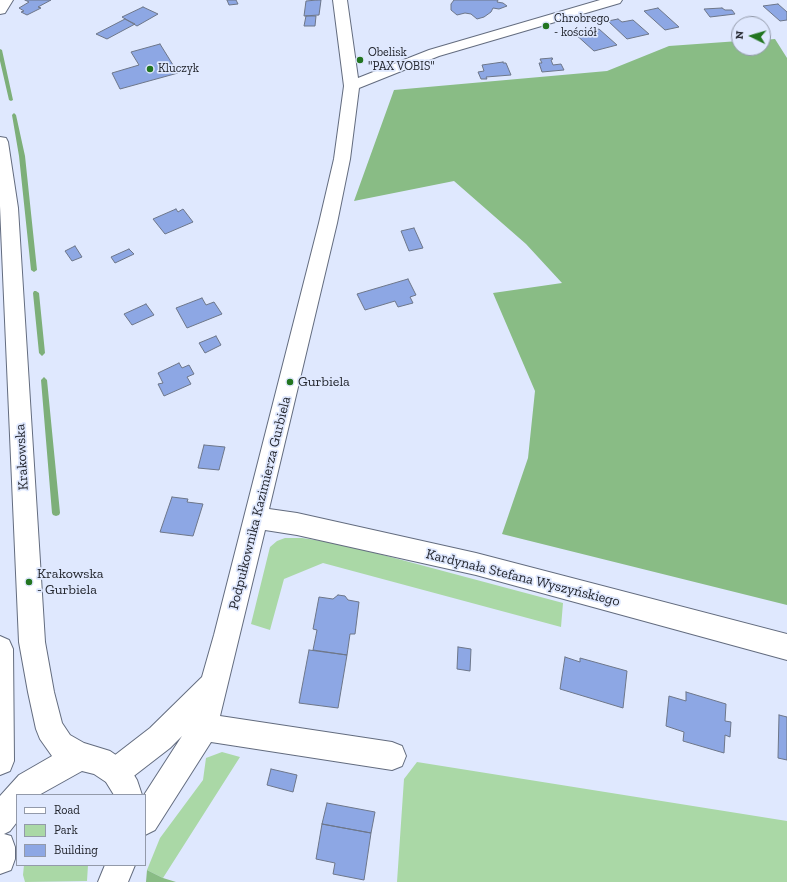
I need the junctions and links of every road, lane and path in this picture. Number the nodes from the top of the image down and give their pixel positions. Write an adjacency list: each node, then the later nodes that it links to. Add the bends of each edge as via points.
1 (6, 0): 4 (street)
2 (340, 0): 5 (street, Podpułkownika Kazimierza Gurbiela)
3 (615, 0): 5 (street, via 434,53)
4 (0, 10)
5 (352, 86): 7 (street, Podpułkownika Kazimierza Gurbiela, via 342,160 328,223)
6 (0, 142): 12 (street, Krakowska, via 9,208 32,642 50,728 60,745)
7 (256, 518): 8 (street, Kardynała Stefana Wyszyńskiego, via 297,524 476,564); 11 (street, Podpułkownika Kazimierza Gurbiela, via 228,635 213,685)
8 (787, 647)
9 (0, 649): 10 (street)
10 (0, 702): 14 (street)
11 (191, 724): 13 (street); 15 (street, via 138,757); 18 (street, Podpułkownika Kazimierza Gurbiela)
12 (80, 756): 15 (street, Krakowska, via 100,761); 16 (street, via 29,785)
13 (392, 756)
14 (0, 761)
15 (122, 784)
16 (20, 794)
17 (16, 799): 19 (street)
18 (146, 818)
19 (0, 821)
20 (0, 847): 21 (street)
21 (0, 859)

